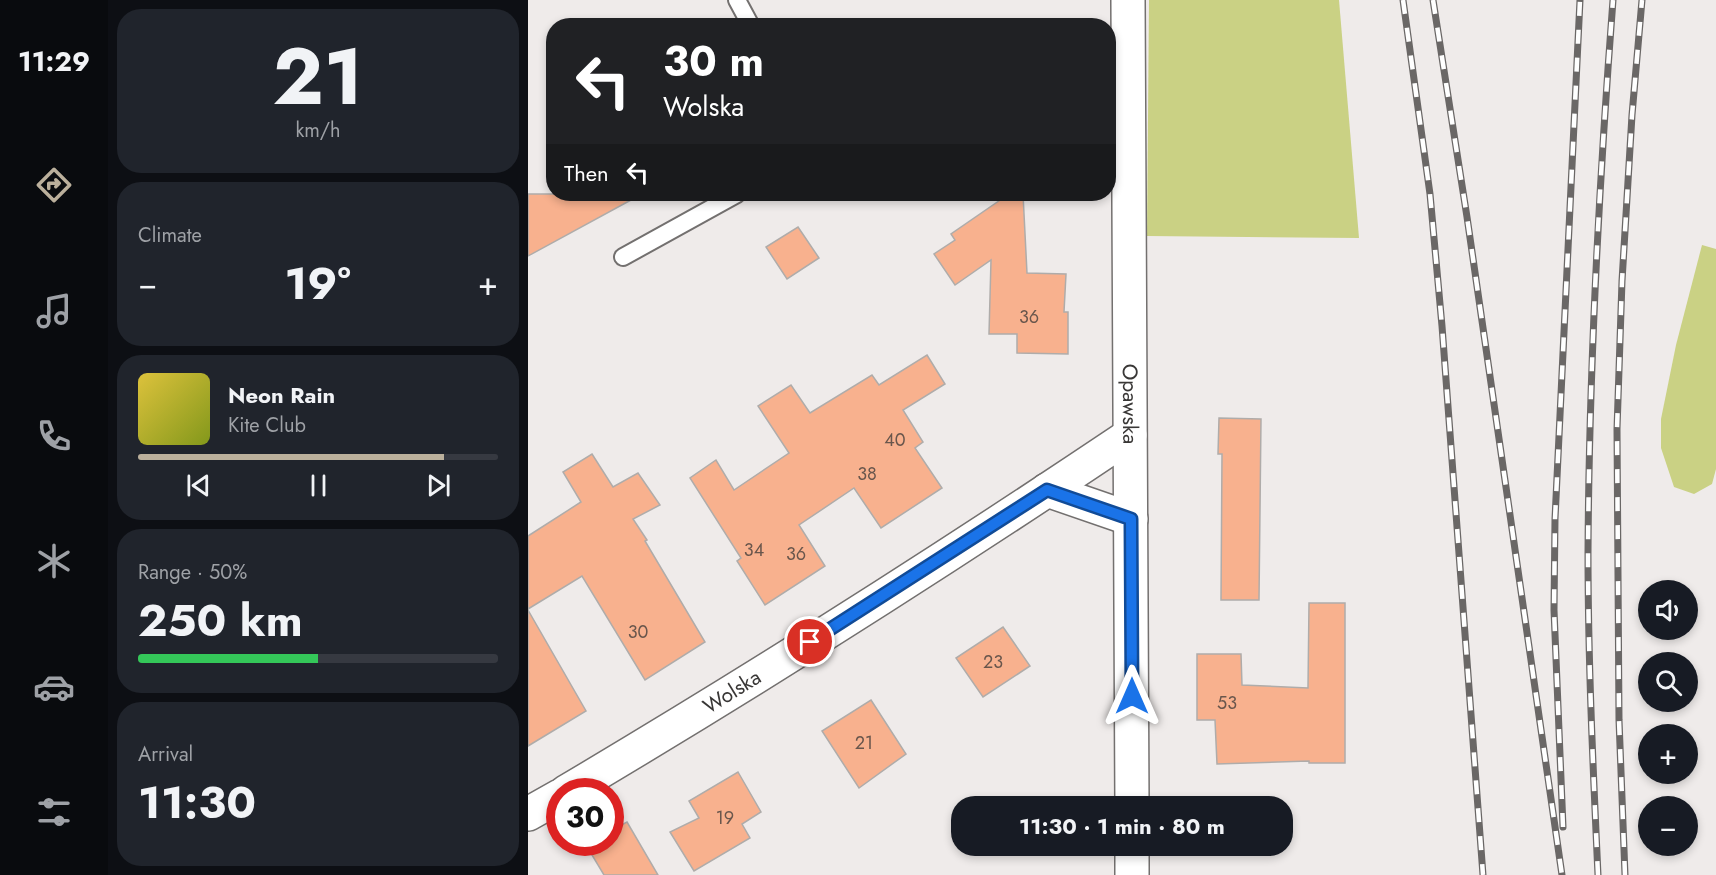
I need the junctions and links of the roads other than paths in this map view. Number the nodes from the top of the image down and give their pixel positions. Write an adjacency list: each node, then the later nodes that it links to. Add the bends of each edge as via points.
1 (737, 0): 3 (lane)
2 (1128, 0): 6 (street, Opawska)
3 (747, 18)
4 (724, 201): 5 (lane)
5 (623, 257)
6 (1130, 435): 7 (street, Wolska); 8 (street, Opawska)
7 (1047, 490): 8 (street); 9 (street, Wolska)
8 (1131, 519): 10 (street, Opawska)
9 (589, 778)
10 (1132, 796)
11 (546, 804): 12 (street)
12 (528, 814)
13 (1132, 856): 14 (street)
14 (1132, 875)

